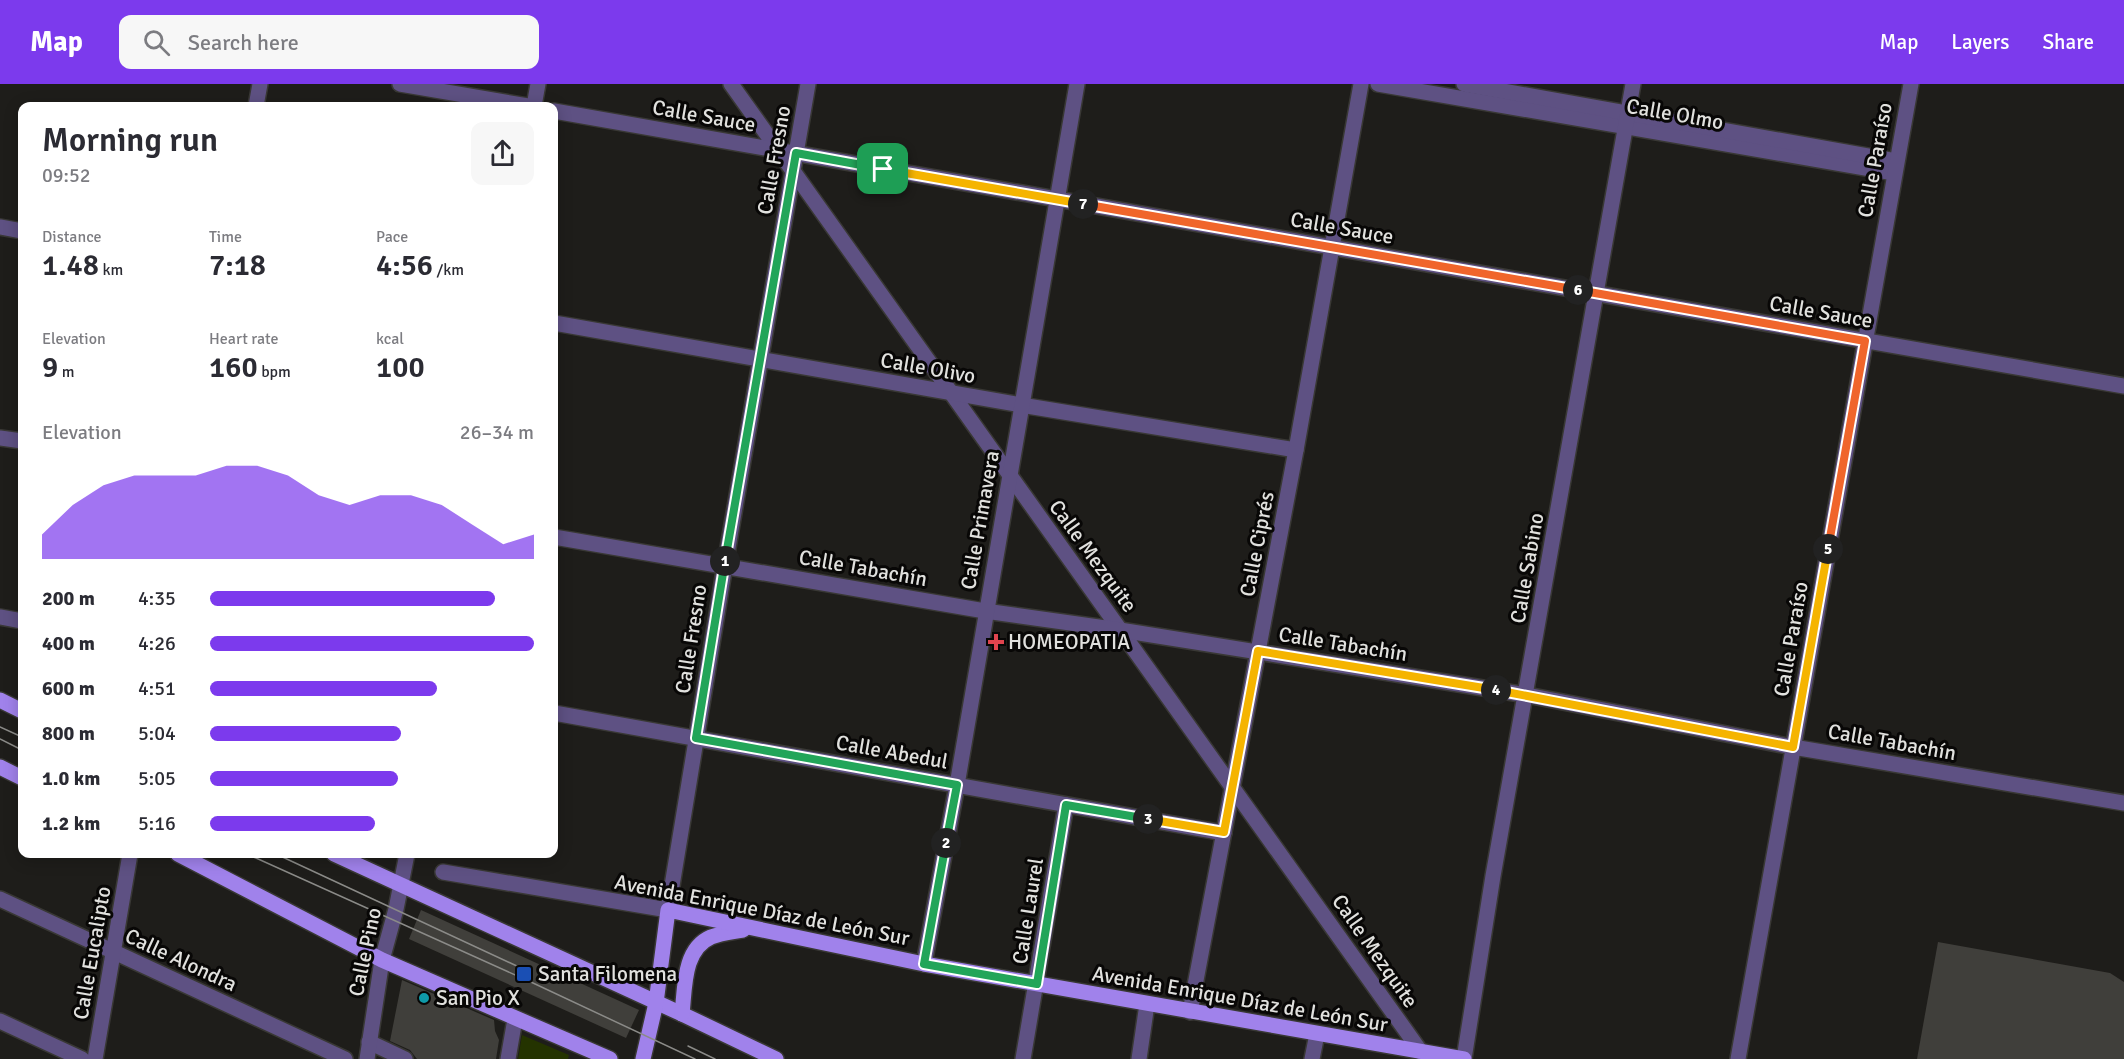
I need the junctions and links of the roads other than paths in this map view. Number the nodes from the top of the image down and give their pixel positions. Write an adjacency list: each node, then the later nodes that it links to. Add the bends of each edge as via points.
1 (260, 84): 12 (street)
2 (400, 84): 13 (street)
3 (538, 84): 14 (street)
4 (731, 84): 17 (street, Calle Mezquite)
5 (808, 84): 18 (street, Calle Fresno)
6 (1077, 84): 21 (street, Calle Primavera)
7 (1361, 84): 24 (street, Calle Ciprés)
8 (1378, 84): 16 (street, Calle Olmo)
9 (1464, 84): 16 (street, Calle Olmo)
10 (1633, 84): 16 (street, Calle Sabino)
11 (1911, 84): 19 (street, Calle Paraíso)
12 (257, 102)
13 (505, 102)
14 (535, 102)
15 (558, 112): 17 (street, Calle Sauce)
16 (1626, 120): 19 (street, Calle Olmo); 25 (street, Calle Sabino)
17 (779, 150): 18 (street, Calle Sauce); 20 (street, Calle Mezquite)
18 (796, 153): 20 (street, Calle Fresno); 21 (street, Calle Sauce)
19 (1895, 167): 27 (street, Calle Paraíso)
20 (793, 170): 28 (street, Calle Fresno); 30 (street, Calle Mezquite)
21 (1058, 199): 24 (street, Calle Sauce); 31 (street, Calle Primavera)
22 (0, 227): 23 (street)
23 (18, 230)
24 (1333, 247): 25 (street, Calle Sauce); 34 (street, Calle Ciprés)
25 (1596, 294): 27 (street, Calle Sauce); 43 (street, Calle Sabino)
26 (558, 324): 28 (street, Calle Olivo)
27 (1865, 341): 29 (street, Calle Sauce); 48 (street, Calle Paraíso)
28 (761, 360): 30 (street, Calle Olivo); 37 (street, Calle Fresno)
29 (2124, 386)
30 (951, 393): 31 (street, Calle Olivo); 35 (street, Calle Mezquite)
31 (1021, 405): 34 (street, Calle Olivo); 35 (street, Calle Primavera)
32 (0, 438): 33 (street)
33 (18, 440)
34 (1296, 450): 42 (street, Calle Ciprés)
35 (1009, 474): 38 (street, Calle Primavera); 41 (street, Calle Mezquite)
36 (558, 538): 37 (street, Calle Tabachín)
37 (725, 566): 38 (street, Calle Tabachín); 47 (street, Calle Fresno)
38 (985, 611): 41 (street, Calle Tabachín); 51 (street, Calle Primavera)
39 (0, 617): 40 (street)
40 (18, 620)
41 (1120, 630): 42 (street, Calle Tabachín); 52 (street, Calle Mezquite)
42 (1258, 651): 43 (street, Calle Tabachín); 52 (street, Calle Ciprés)
43 (1527, 695): 48 (street, Calle Tabachín); 90 (street, Calle Sabino)
44 (0, 700): 45 (main road)
45 (18, 709)
46 (558, 714): 47 (street, Calle Abedul)
47 (696, 738): 51 (street, Calle Abedul); 63 (street, Calle Fresno)
48 (1793, 747): 53 (street, Calle Tabachín); 91 (street, Calle Paraíso)
49 (0, 767): 50 (main road)
50 (18, 776)
51 (957, 785): 54 (street, Calle Abedul); 67 (street, Calle Primavera)
52 (1233, 788): 55 (street, Calle Ciprés); 77 (street, Calle Mezquite)
53 (2124, 804)
54 (1066, 805): 55 (street, Calle Abedul); 68 (street, Calle Laurel)
55 (1224, 832): 71 (street, Calle Ciprés)
56 (129, 858): 65 (street, Calle Eucalipto)
57 (186, 858): 66 (main road)
58 (343, 858): 61 (main road)
59 (406, 858): 61 (street, Calle Pino)
60 (443, 872): 63 (street, Avenida Enrique Díaz de León Sur)
61 (401, 885): 66 (street, Calle Pino); 69 (main road)
62 (0, 899): 65 (street, Calle Alondra)
63 (668, 910): 64 (main road, Avenida Enrique Díaz de León Sur); 69 (main road, Calle Fresno)
64 (753, 928): 67 (main road, Avenida Enrique Díaz de León Sur); 72 (main road, via 720,934 697,945 689,961)
65 (114, 952): 79 (street, Calle Eucalipto); 80 (street, Calle Alondra)
66 (382, 960): 73 (main road); 76 (street, Calle Pino)
67 (924, 964): 68 (main road, Avenida Enrique Díaz de León Sur)
68 (1037, 984): 70 (main road, Avenida Enrique Díaz de León Sur); 87 (street, Calle Laurel)
69 (656, 1002): 72 (main road); 85 (main road, Calle Fresno)
70 (1147, 1004): 71 (main road, Avenida Enrique Díaz de León Sur); 88 (street)
71 (1190, 1012): 75 (main road, Avenida Enrique Díaz de León Sur)
72 (682, 1014): 86 (main road)
73 (515, 1019): 83 (street); 84 (main road)
74 (0, 1022): 78 (street)
75 (1317, 1034): 77 (main road, Avenida Enrique Díaz de León Sur); 89 (street)
76 (369, 1042): 81 (street, Calle Pino); 82 (street)
77 (1421, 1052): 90 (main road, Avenida Enrique Díaz de León Sur)
78 (82, 1059)
79 (95, 1059)
80 (345, 1059)
81 (367, 1059)
82 (405, 1059)
83 (508, 1059)
84 (610, 1059)
85 (643, 1059)
86 (776, 1059)
87 (1023, 1059)
88 (1139, 1059)
89 (1312, 1059)
90 (1464, 1059)
91 (1738, 1059)

